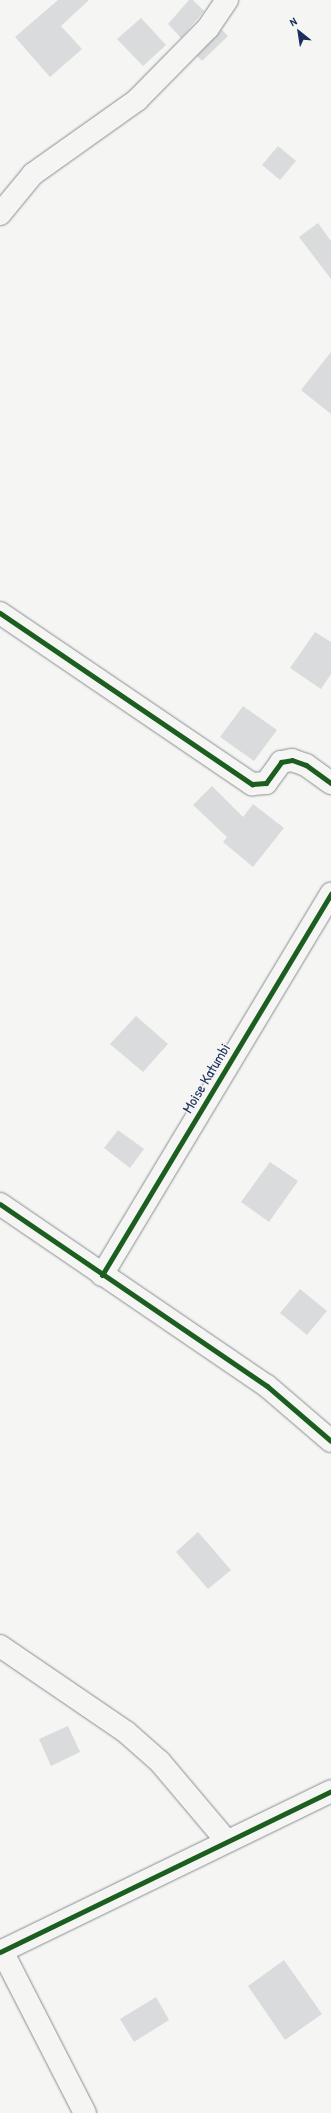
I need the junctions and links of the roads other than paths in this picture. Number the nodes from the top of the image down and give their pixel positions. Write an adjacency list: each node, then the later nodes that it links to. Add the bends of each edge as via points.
1 (227, 0): 2 (street, via 208,28 137,100 33,174)
2 (0, 214)
3 (0, 613): 4 (street, via 252,784 266,783 281,762 292,760 306,765)
4 (331, 783)
5 (331, 894): 7 (street, Moise Katumbi)
6 (0, 1204): 7 (street)
7 (102, 1275): 8 (street, via 267,1386)
8 (331, 1441)
9 (0, 1646): 11 (street, via 82,1699 126,1732 160,1762)
10 (331, 1791): 11 (street)
11 (226, 1840): 12 (street)
12 (1, 1952): 13 (street)
13 (85, 2113)

